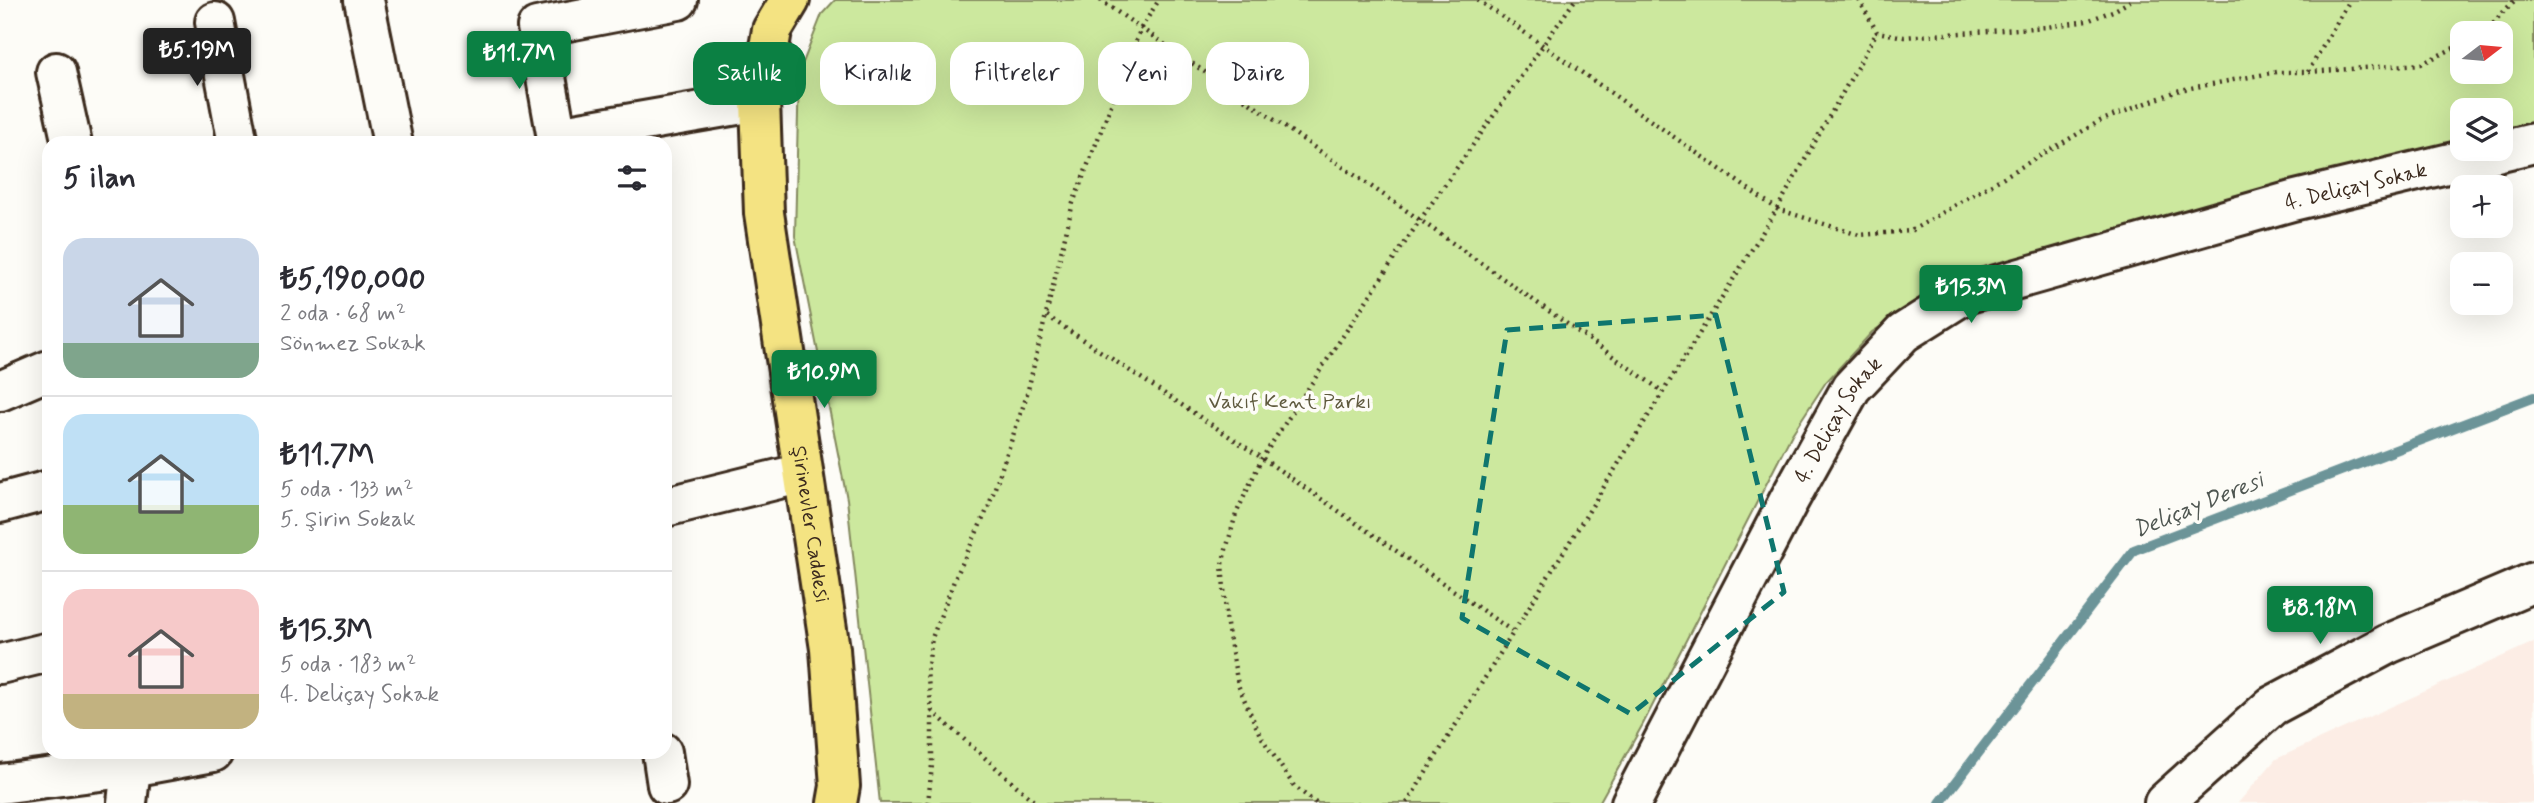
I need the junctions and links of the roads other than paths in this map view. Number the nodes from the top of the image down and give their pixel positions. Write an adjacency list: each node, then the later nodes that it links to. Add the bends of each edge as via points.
1 (364, 0): 11 (street)
2 (678, 0): 12 (street, via 537,27)
3 (790, 0): 5 (main road, Şirinevler Caddesi)
4 (215, 22): 10 (street)
5 (770, 42)
6 (56, 72): 9 (street)
7 (739, 105): 13 (street)
8 (760, 105): 17 (main road, Şirinevler Caddesi, via 764,213)
9 (70, 136)
10 (236, 136)
11 (391, 136)
12 (557, 136)
13 (579, 136)
14 (2534, 143): 28 (street, 4. Deliçay Sokak, via 2292,201 1965,294 1903,333 1851,388)
15 (42, 373): 16 (street)
16 (0, 391)
17 (803, 473): 20 (street); 27 (main road, Şirinevler Caddesi, via 830,649 840,786)
18 (42, 492): 19 (street)
19 (0, 503)
20 (672, 505)
21 (2534, 582): 29 (street, via 2388,644 2272,706)
22 (42, 654): 23 (street)
23 (0, 664)
24 (195, 759): 26 (street)
25 (0, 784): 26 (street)
26 (129, 785)
27 (837, 803)
28 (1631, 803)
29 (2164, 803)

